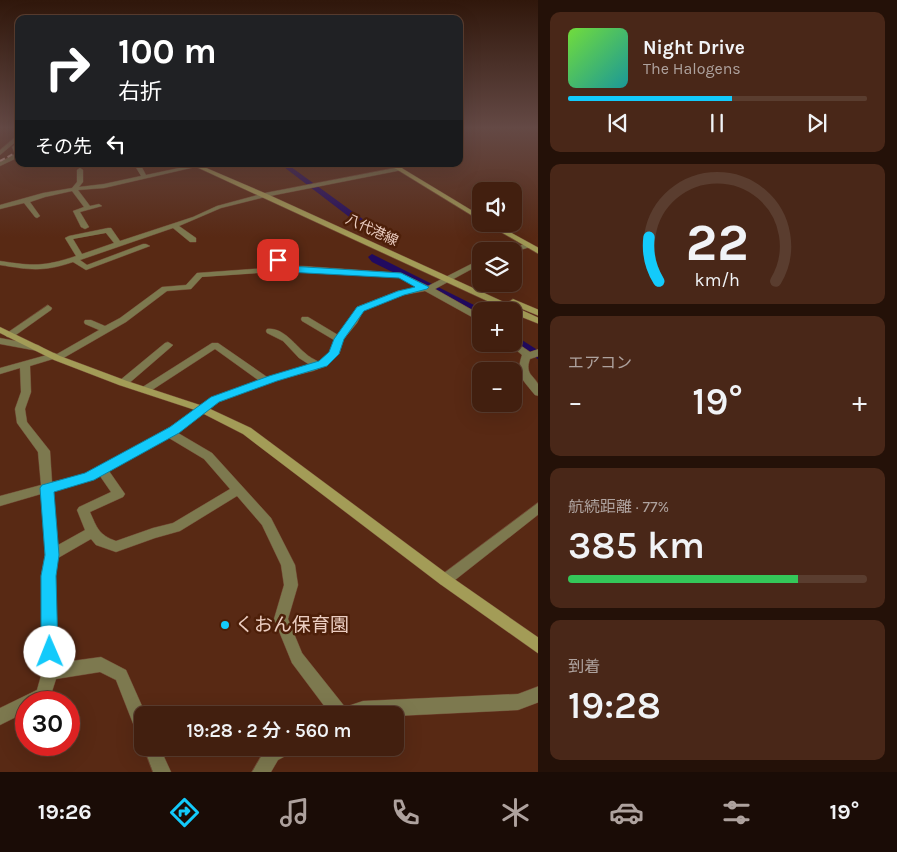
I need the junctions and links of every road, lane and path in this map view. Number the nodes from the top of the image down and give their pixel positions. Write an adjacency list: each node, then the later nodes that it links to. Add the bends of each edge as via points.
1 (139, 167): 8 (street)
2 (187, 167): 8 (street)
3 (207, 167): 12 (main road, 八代港線)
4 (209, 167): 10 (main road, 八代港線)
5 (396, 167): 6 (main road)
6 (400, 169): 10 (street); 18 (main road)
7 (80, 170): 9 (street, via 80,182)
8 (144, 176): 9 (street, via 104,186)
9 (74, 189): 11 (street); 17 (street)
10 (274, 193): 12 (street); 34 (main road, 八代港線)
11 (43, 195): 13 (street); 14 (street)
12 (265, 195): 20 (street, via 219,207); 34 (main road, 八代港線)
13 (26, 201): 16 (street); 19 (street)
14 (48, 201)
15 (98, 206): 17 (street)
16 (0, 207)
17 (88, 208): 21 (street, via 76,211)
18 (472, 213)
19 (37, 216)
20 (174, 225): 23 (street); 24 (street)
21 (85, 227)
22 (504, 232): 25 (main road)
23 (192, 240)
24 (118, 244): 30 (street); 30 (street, via 108,230 69,238)
25 (527, 245): 27 (street); 29 (main road)
26 (146, 246): 30 (street, via 86,268)
27 (522, 247)
28 (270, 251): 33 (street)
29 (538, 252)
30 (77, 258): 31 (street, via 46,268)
31 (0, 263)
32 (472, 266): 34 (street)
33 (287, 269): 35 (street, via 401,275); 42 (street, via 200,275 188,287 165,289)
34 (451, 277): 35 (street); 38 (main road, 八代港線); 41 (main road, 八代港線)
35 (428, 287): 37 (street); 45 (street, via 401,292 360,309)
36 (48, 308): 44 (street)
37 (472, 312)
38 (538, 314)
39 (305, 319): 45 (street)
40 (88, 322): 42 (street)
41 (538, 322)
42 (106, 330): 49 (street)
43 (270, 331): 52 (street)
44 (3, 335): 49 (main road)
45 (339, 339): 52 (street, via 334,354)
46 (168, 345): 55 (street)
47 (522, 350): 50 (street)
48 (538, 352): 50 (street)
49 (56, 357): 51 (street); 55 (main road)
50 (527, 357): 57 (street, via 523,366 526,377)
51 (25, 365): 53 (street); 61 (street, via 26,392 20,409 22,423 44,451)
52 (318, 366): 54 (street)
53 (0, 371)
54 (266, 381): 56 (street, via 215,345); 58 (street, via 215,400)
55 (122, 383): 56 (main road)
56 (145, 390): 58 (main road)
57 (538, 393)
58 (202, 409): 59 (street); 67 (main road, via 247,431)
59 (170, 433): 60 (street); 62 (street, via 208,456)
60 (102, 470): 61 (street, via 89,477); 65 (street, via 118,494 83,510)
61 (47, 488): 63 (street); 66 (street)
62 (238, 490): 65 (street, via 176,527 116,547 101,541); 73 (street, via 267,522 288,565 291,585 281,619 298,658)
63 (0, 502)
64 (538, 507): 67 (street)
65 (92, 532): 66 (street)
66 (52, 555): 69 (street, via 48,576)
67 (445, 580): 68 (main road)
68 (538, 647)
69 (50, 672): 70 (street); 72 (street, via 101,664 121,675)
70 (44, 691)
71 (538, 694): 74 (street, via 518,702)
72 (134, 706)
73 (335, 706)
74 (404, 707)
75 (15, 710): 76 (street)
76 (0, 717)
77 (155, 756): 79 (street)
78 (271, 756): 80 (street)
79 (162, 772)
80 (261, 772)

